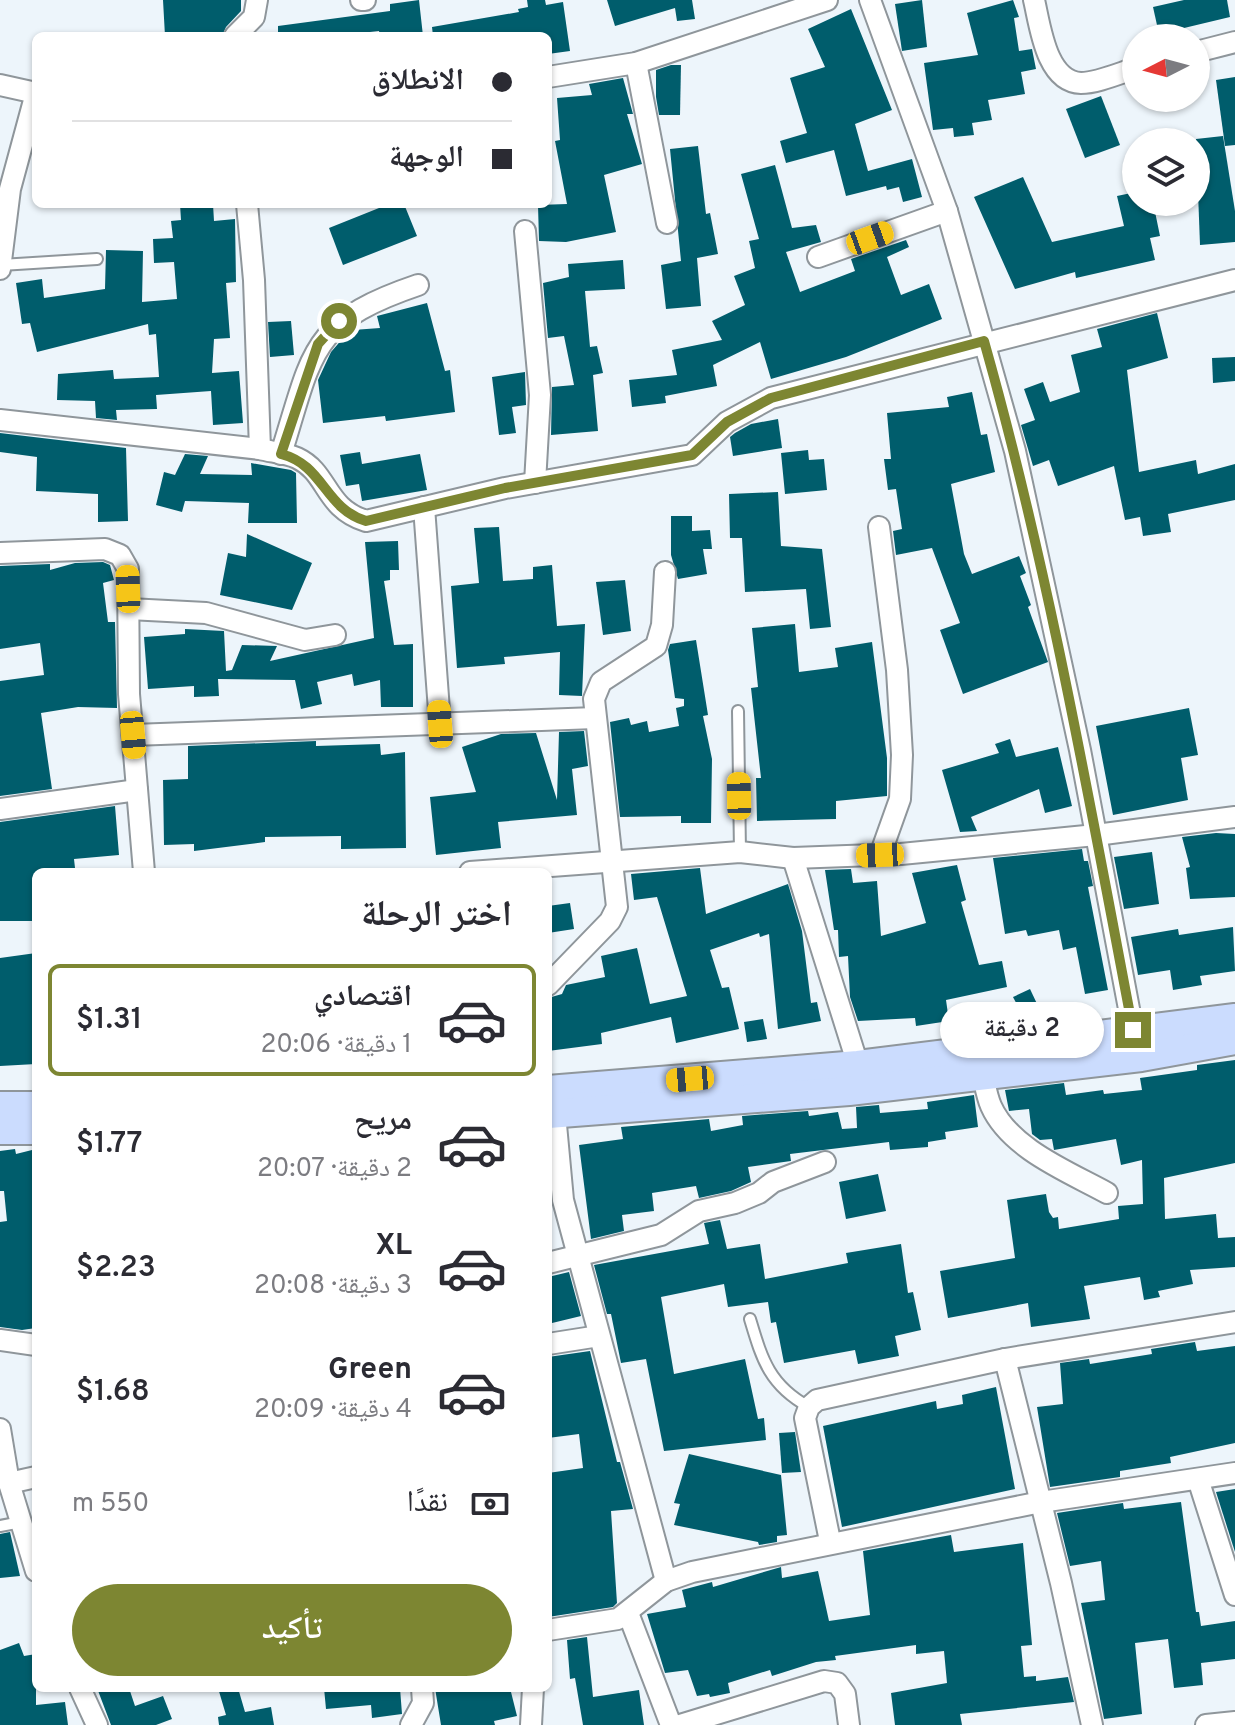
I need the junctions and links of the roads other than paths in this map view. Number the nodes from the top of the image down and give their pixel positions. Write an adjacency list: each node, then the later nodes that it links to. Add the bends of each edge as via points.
1 (257, 0): 5 (street, via 254,17)
2 (827, 0): 8 (street)
3 (870, 0): 15 (street)
4 (1034, 0): 9 (street, via 1051,61 1068,79 1081,83)
5 (239, 32)
6 (1235, 42): 7 (street)
7 (1210, 48)
8 (636, 63): 10 (street); 16 (street)
9 (1122, 72)
10 (552, 76)
11 (0, 85): 12 (street)
12 (32, 92)
13 (32, 108): 20 (street, via 10,189)
14 (247, 208): 25 (street)
15 (947, 211): 18 (street); 23 (street)
16 (667, 223)
17 (525, 231): 27 (street, via 540,395)
18 (818, 257)
19 (97, 259): 20 (lane)
20 (0, 267)
21 (1235, 280): 23 (street)
22 (418, 285): 26 (street, via 339,321 318,344)
23 (984, 341): 27 (street, via 771,398 727,422 692,455); 41 (street, via 1015,451)
24 (0, 420): 25 (street)
25 (260, 449): 26 (street)
26 (281, 454): 28 (street, via 299,458 348,515 366,521)
27 (535, 483): 28 (street)
28 (424, 507): 36 (street)
29 (879, 527): 43 (street, via 902,755 900,799)
30 (0, 553): 32 (street, via 105,549 120,555 128,569)
31 (665, 572): 35 (street, via 656,646 601,682 594,699)
32 (129, 609): 33 (street, via 206,613 305,640); 37 (street)
33 (335, 635)
34 (738, 711): 42 (lane)
35 (595, 718): 36 (street); 45 (street)
36 (440, 724): 37 (street)
37 (133, 735): 38 (street)
38 (137, 790): 39 (street); 46 (street)
39 (0, 809)
40 (1235, 817): 41 (street)
41 (1096, 835): 43 (street); 50 (street)
42 (740, 852): 44 (street); 45 (street)
43 (880, 855): 44 (street)
44 (793, 858): 52 (street)
45 (614, 864): 47 (street); 48 (street, via 617,907 610,921)
46 (144, 868)
47 (542, 868)
48 (552, 981)
49 (1235, 1018): 50 (main road)
50 (1133, 1030): 52 (main road)
51 (1235, 1040): 53 (main road)
52 (858, 1065): 56 (main road)
53 (983, 1076): 57 (main road, via 849,1091); 62 (street, via 991,1107 1005,1127)
54 (0, 1106): 55 (main road)
55 (32, 1106)
56 (552, 1106)
57 (552, 1106)
58 (552, 1120): 63 (street)
59 (0, 1130): 60 (main road)
60 (32, 1130)
61 (825, 1162): 63 (street, via 735,1203 699,1211 661,1235)
62 (1107, 1193)
63 (577, 1255): 64 (street); 67 (street)
64 (552, 1262)
65 (750, 1319): 72 (lane, via 773,1379 787,1395)
66 (1235, 1322): 71 (street)
67 (599, 1336): 69 (street); 83 (street)
68 (0, 1340): 70 (street)
69 (552, 1343)
70 (32, 1344)
71 (1005, 1359): 72 (street, via 817,1400); 78 (street)
72 (809, 1407): 81 (street, via 805,1418)
73 (0, 1429): 77 (street)
74 (1235, 1473): 76 (street)
75 (32, 1478): 77 (street)
76 (1198, 1479): 78 (street); 84 (street)
77 (9, 1483): 79 (street)
78 (1041, 1502): 81 (street); 97 (street)
79 (21, 1522): 80 (lane); 82 (street)
80 (0, 1526)
81 (830, 1541): 83 (street)
82 (32, 1558)
83 (666, 1581): 85 (street)
84 (1235, 1595)
85 (628, 1613): 86 (street, via 607,1622); 94 (street)
86 (552, 1629)
87 (82, 1692): 91 (street)
88 (422, 1692): 92 (street, via 423,1703)
89 (533, 1692): 93 (street)
90 (1235, 1722): 98 (street)
91 (97, 1725)
92 (411, 1725)
93 (531, 1725)
94 (671, 1725)
95 (680, 1725): 96 (street, via 824,1681 837,1683 845,1694)
96 (849, 1725)
97 (1092, 1725)
98 (1206, 1725)

